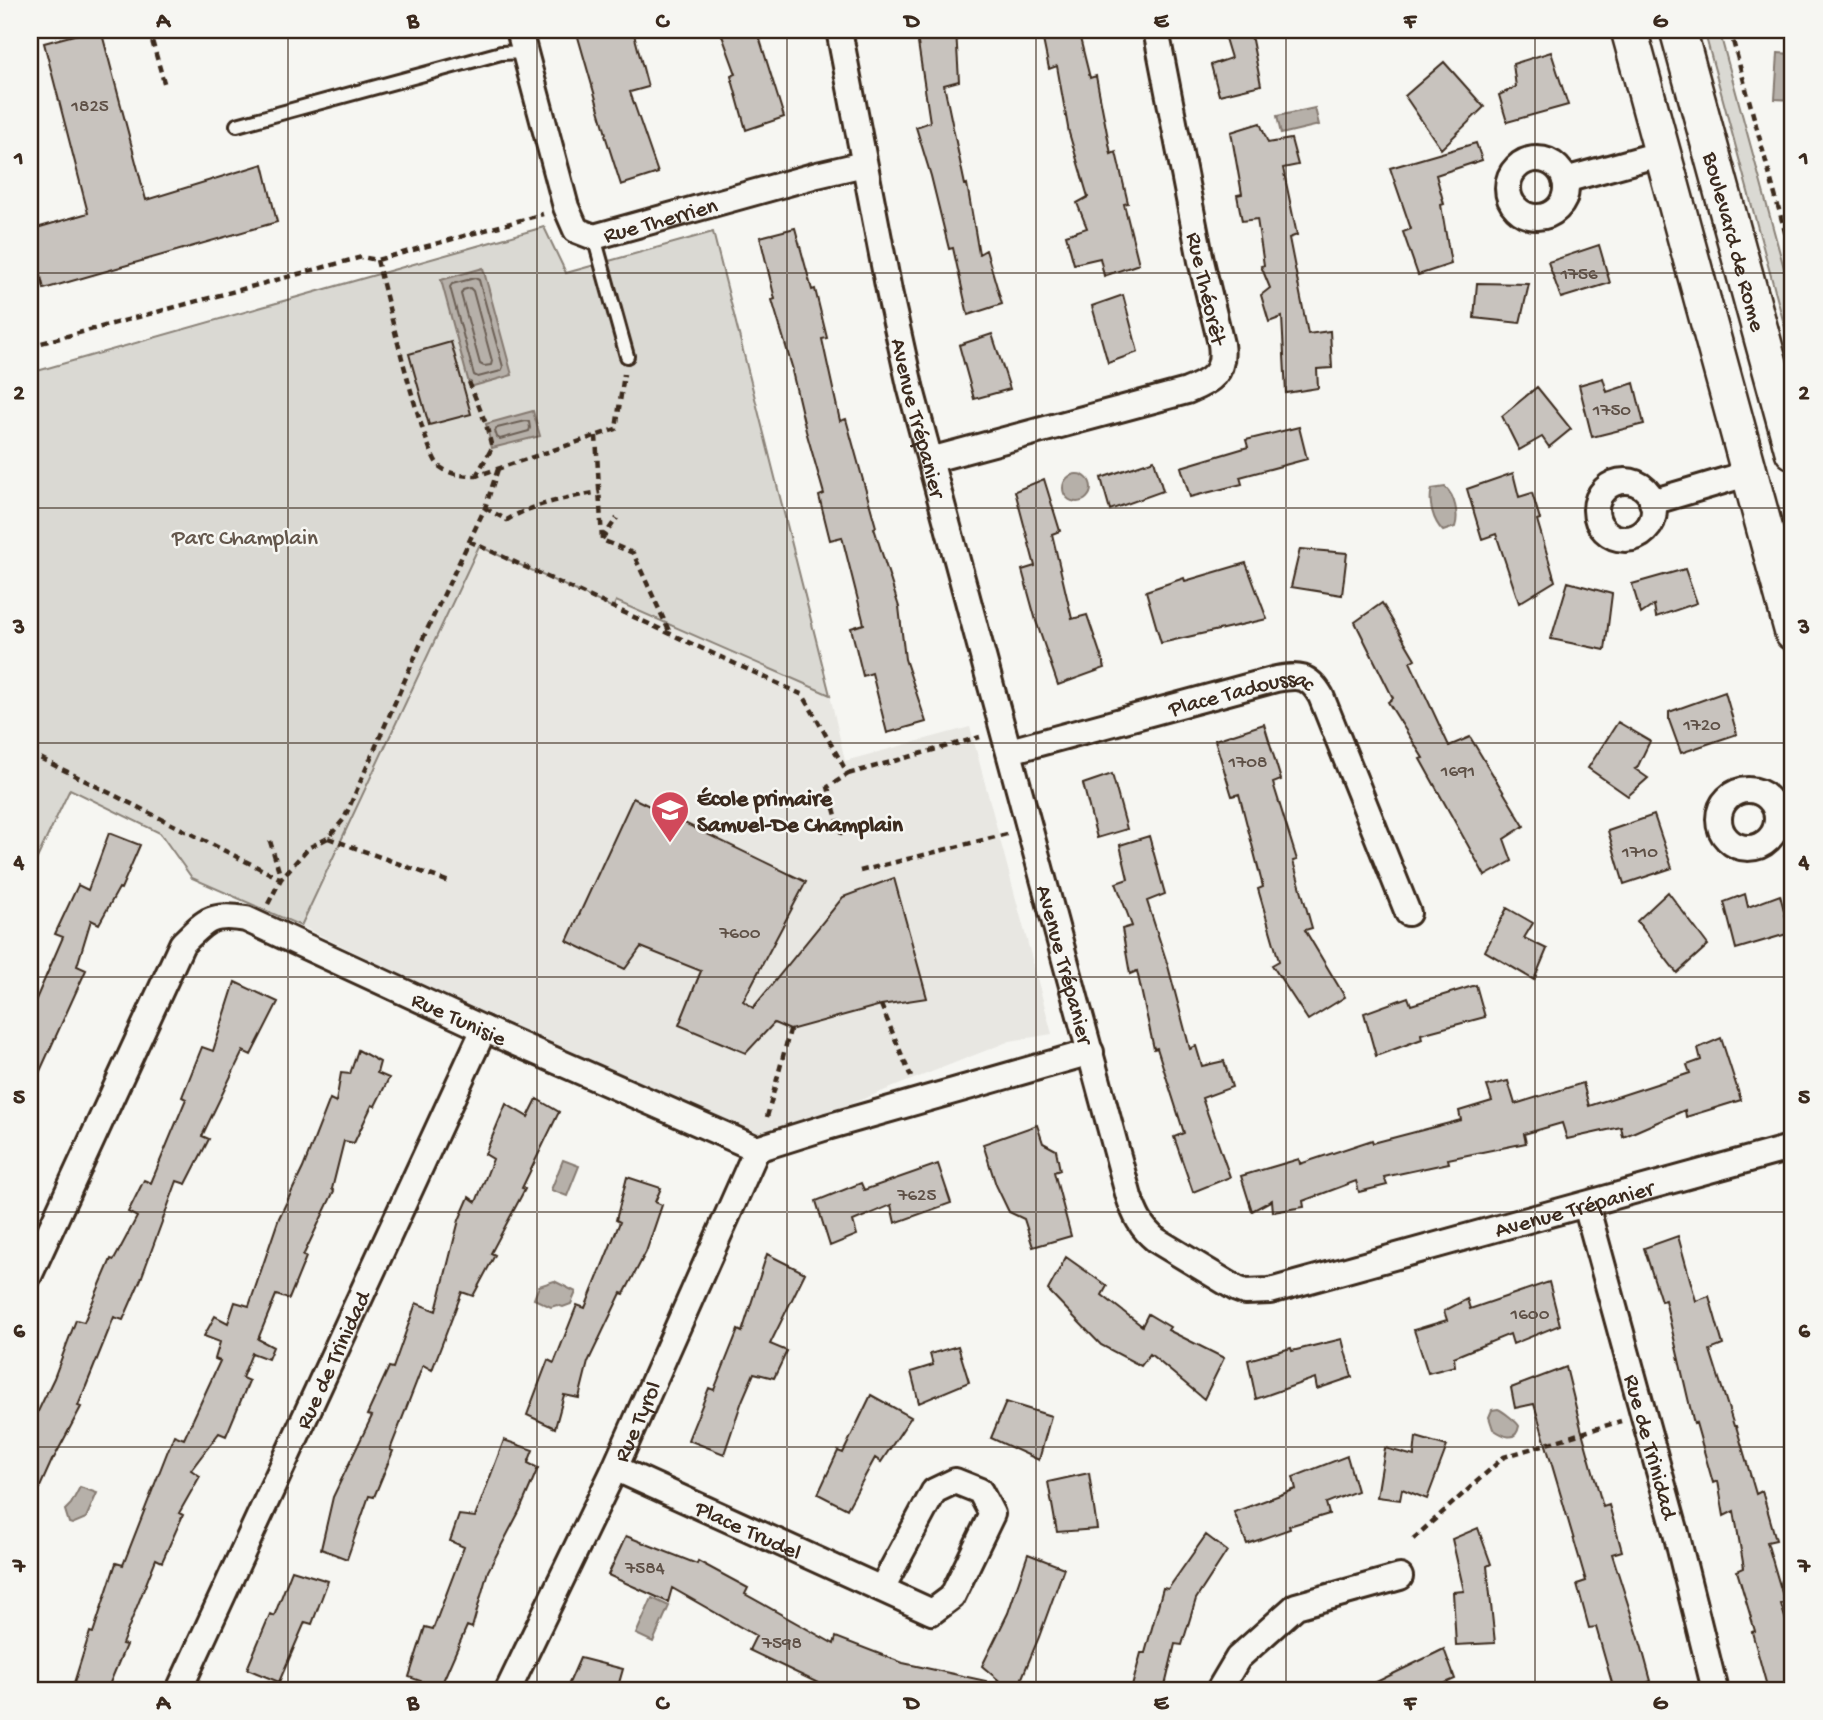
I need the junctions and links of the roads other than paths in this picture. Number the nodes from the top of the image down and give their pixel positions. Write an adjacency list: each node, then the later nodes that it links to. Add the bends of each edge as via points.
1 (839, 30): 8 (street, Avenue Trépanier)
2 (1156, 30): 13 (street, Rue Théorêt, via 1221,344 1220,370 1187,391)
3 (1629, 30): 7 (main road, Boulevard de Rome)
4 (1678, 30): 12 (main road, Boulevard de Rome)
5 (522, 41): 6 (lane, via 501,53); 10 (street, Rue Therrien, via 566,207 576,230)
6 (237, 125)
7 (1663, 153): 9 (street); 14 (main road, Boulevard de Rome)
8 (864, 164): 10 (street, Rue Therrien); 13 (street, Avenue Trépanier, via 898,339)
9 (1565, 180)
10 (594, 237): 11 (lane)
11 (627, 356)
12 (1793, 451)
13 (930, 460): 17 (street, Avenue Trépanier)
14 (1750, 473): 15 (street); 16 (main road, Boulevard de Rome)
15 (1652, 502)
16 (1793, 633)
17 (1010, 751): 18 (street, Place Tadoussac, via 1276,679 1307,679 1321,696); 20 (street, Avenue Trépanier)
18 (1408, 913)
19 (484, 1029): 22 (street, Rue Tunisie); 24 (street, Rue Tunisie, via 246,919 225,915 203,922 182,944); 28 (street, Rue de Trinidad)
20 (1091, 1052): 22 (street); 23 (street, Avenue Trépanier, via 1140,1224 1156,1240 1245,1292 1285,1288)
21 (1793, 1147): 23 (street, Avenue Trépanier)
22 (757, 1150): 25 (street, Rue Tyrol)
23 (1586, 1205): 31 (street, Rue de Trinidad)
24 (30, 1275)
25 (615, 1468): 27 (street, Place Trudel); 29 (street, Rue Tyrol)
26 (1400, 1577): 30 (street, via 1296,1606 1238,1658)
27 (882, 1588): 27 (street, Place Trudel, via 932,1612 952,1597 992,1514 980,1492 955,1481 934,1491)
28 (179, 1690)
29 (508, 1690)
30 (1219, 1690)
31 (1715, 1690)

